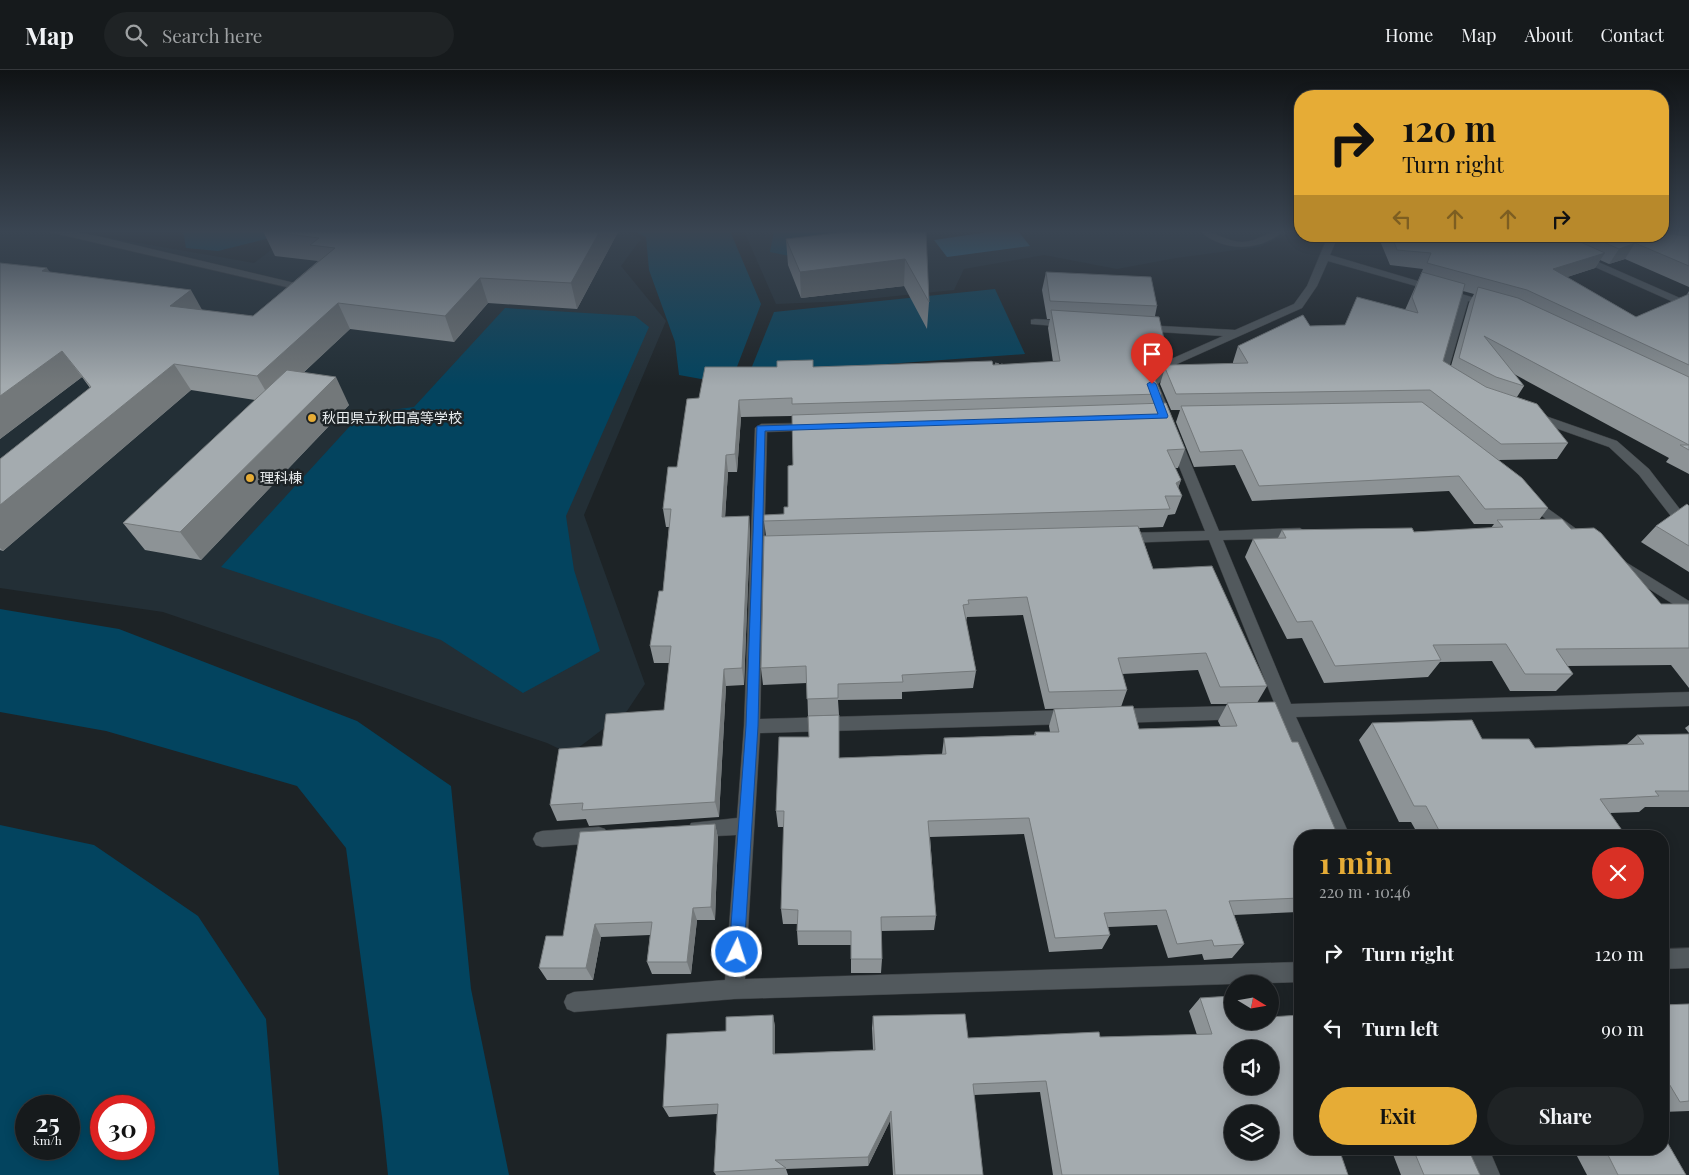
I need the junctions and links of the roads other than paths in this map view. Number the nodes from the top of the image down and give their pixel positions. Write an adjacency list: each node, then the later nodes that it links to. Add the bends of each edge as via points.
1 (280, 283): 5 (street)
2 (1314, 283): 12 (street, via 1298,306)
3 (1414, 283): 6 (street)
4 (1636, 283): 7 (street)
5 (299, 287)
6 (1464, 297): 8 (street); 13 (street, via 1441,376)
7 (1689, 306)
8 (1504, 308)
9 (1035, 322): 10 (street)
10 (1083, 325)
11 (1131, 327): 12 (street)
12 (1236, 334): 16 (street, via 1173,362 1152,384)
13 (1457, 385)
14 (1525, 414): 22 (street, via 1614,444 1644,472)
15 (1147, 416): 16 (street)
16 (1164, 416): 17 (street); 24 (street)
17 (1182, 416)
18 (830, 426): 31 (street, via 761,428 762,547)
19 (1515, 489): 21 (street)
20 (1549, 530): 21 (street)
21 (1568, 530): 26 (street)
22 (1689, 530)
23 (1315, 533): 24 (street)
24 (1212, 535): 25 (street); 30 (street)
25 (1109, 538)
26 (1584, 541)
27 (1608, 556): 28 (street)
28 (1689, 608)
29 (1689, 699): 30 (street)
30 (1285, 710): 31 (street); 34 (street)
31 (752, 726): 32 (street)
32 (746, 826): 33 (street); 40 (street)
33 (678, 830)
34 (1338, 830)
35 (620, 834): 36 (street)
36 (542, 839)
37 (1689, 958): 38 (street)
38 (1669, 959)
39 (1294, 972): 40 (street)
40 (734, 989): 41 (street)
41 (574, 1002)
42 (1481, 1155): 43 (street)
43 (1489, 1175)

